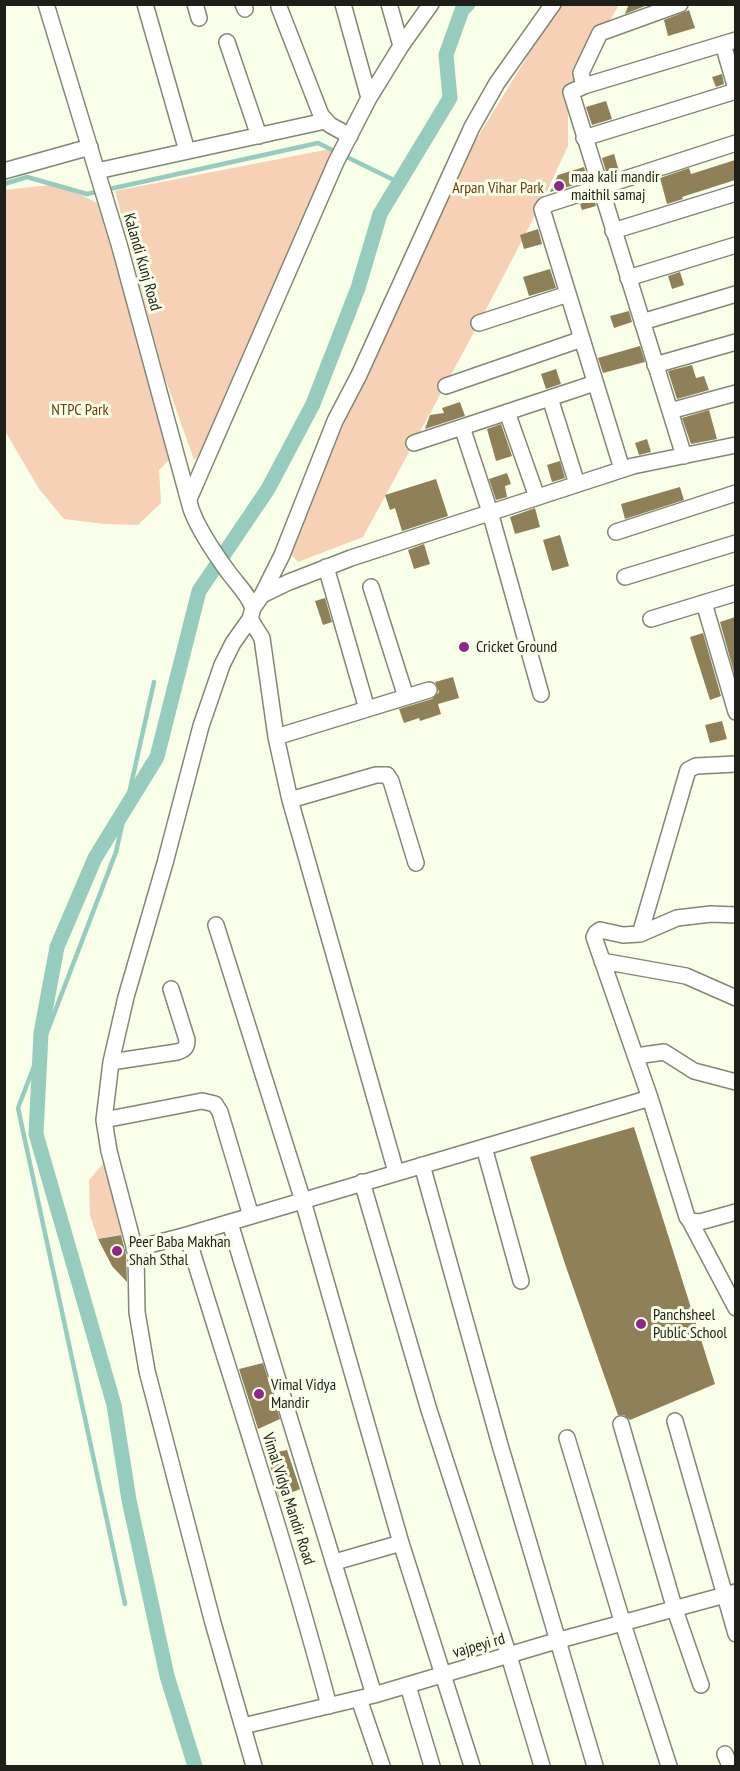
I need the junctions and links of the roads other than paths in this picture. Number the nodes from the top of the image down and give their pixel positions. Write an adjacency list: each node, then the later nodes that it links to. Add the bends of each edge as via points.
1 (46, 4): 19 (street, Kalandi Kunj Road)
2 (145, 4): 21 (street)
3 (343, 4): 14 (street)
4 (389, 4): 11 (street)
5 (431, 4): 11 (street)
6 (552, 4): 58 (street, via 497,83 472,127 335,421)
7 (680, 4): 12 (street, via 600,33 581,73)
8 (279, 7): 15 (street)
9 (227, 42): 16 (street)
10 (729, 42): 12 (street); 13 (street)
11 (401, 46): 14 (street)
12 (584, 86): 17 (street, via 571,92)
13 (735, 90): 17 (street)
14 (369, 98): 20 (street)
15 (325, 122): 16 (street); 20 (street)
16 (259, 136): 21 (street)
17 (584, 138): 24 (street)
18 (735, 143): 24 (street)
19 (90, 147): 22 (street); 23 (street, Kalandi Kunj Road)
20 (343, 149): 50 (street)
21 (187, 151): 23 (street)
22 (4, 171)
23 (101, 184): 50 (street, Kalandi Kunj Road)
24 (599, 186): 26 (street); 29 (street, via 542,209)
25 (735, 193): 26 (street)
26 (613, 231): 28 (street)
27 (735, 245): 28 (street)
28 (628, 278): 31 (street)
29 (568, 294): 32 (street); 33 (street)
30 (735, 294): 31 (street)
31 (642, 322): 35 (street)
32 (479, 323)
33 (582, 339): 36 (street); 37 (street)
34 (735, 342): 35 (street)
35 (656, 365): 40 (street)
36 (596, 383): 39 (street); 46 (street)
37 (446, 386)
38 (735, 393): 40 (street)
39 (550, 398): 41 (street); 47 (street)
40 (670, 411): 45 (street)
41 (507, 412): 42 (street); 49 (street)
42 (462, 427): 43 (street); 51 (street)
43 (414, 443)
44 (735, 445): 45 (street)
45 (684, 456): 46 (street)
46 (622, 470): 47 (street)
47 (577, 484): 49 (street)
48 (735, 493): 52 (street)
49 (537, 497): 51 (street)
50 (189, 500): 60 (street, Kalandi Kunj Road, via 201,530 246,593)
51 (490, 512): 54 (street); 63 (street)
52 (616, 532)
53 (735, 543): 55 (street)
54 (326, 567): 58 (street); 65 (street)
55 (625, 577)
56 (371, 587): 64 (street)
57 (735, 593): 59 (street)
58 (262, 595): 60 (street)
59 (704, 603): 61 (street); 66 (street)
60 (251, 614): 67 (street, Kalandi Kunj Road, via 262,638); 78 (street, via 222,665 201,726)
61 (651, 619)
62 (429, 690): 64 (street)
63 (541, 694)
64 (406, 697): 65 (street)
65 (367, 709): 67 (street)
66 (735, 712)
67 (276, 737): 69 (street, Kalandi Kunj Road)
68 (735, 764): 73 (street, via 688,770)
69 (290, 800): 70 (street, via 376,775 387,776); 84 (street, Kalandi Kunj Road)
70 (416, 863)
71 (735, 915): 73 (street, via 677,918)
72 (216, 925): 86 (street)
73 (640, 934): 74 (street, via 600,930 595,941)
74 (602, 961): 76 (street, via 686,976); 77 (street)
75 (171, 989): 78 (street, via 188,1040 184,1050)
76 (735, 998)
77 (636, 1056): 79 (street, via 664,1052 694,1071); 80 (street)
78 (111, 1062): 81 (street)
79 (735, 1082)
80 (650, 1098): 82 (street); 89 (street)
81 (104, 1120): 88 (street, via 202,1101 215,1104); 92 (street)
82 (484, 1146): 83 (street); 93 (street)
83 (422, 1165): 84 (street); 104 (street)
84 (396, 1172): 85 (street)
85 (362, 1182): 86 (street); 105 (street, via 429,1410)
86 (303, 1201): 88 (street); 98 (street)
87 (735, 1212): 89 (street)
88 (251, 1216): 90 (street)
89 (690, 1221): 94 (street)
90 (230, 1223): 91 (street); 99 (street)
91 (187, 1235): 92 (street); 110 (street, Vimal Vidya Mandir Road, via 293,1575)
92 (135, 1249): 111 (street, via 137,1312 147,1371)
93 (521, 1281)
94 (735, 1308)
95 (675, 1421): 100 (street)
96 (621, 1424): 101 (street)
97 (567, 1438): 102 (street)
98 (401, 1543): 99 (street); 106 (street)
99 (335, 1562): 109 (street)
100 (730, 1594): 101 (street, vajpeyi rd); 103 (street)
101 (675, 1610): 102 (street, vajpeyi rd); 107 (street)
102 (623, 1624): 104 (street, vajpeyi rd); 118 (street)
103 (735, 1634)
104 (556, 1641): 105 (street, vajpeyi rd); 117 (street)
105 (509, 1656): 106 (street, vajpeyi rd); 116 (street)
106 (444, 1674): 108 (street, vajpeyi rd); 115 (street)
107 (700, 1685)
108 (408, 1686): 109 (street, vajpeyi rd); 114 (street)
109 (367, 1697): 110 (street, vajpeyi rd); 113 (street)
110 (329, 1706): 111 (street, vajpeyi rd)
111 (243, 1726): 112 (street)
112 (254, 1767)
113 (382, 1767)
114 (432, 1767)
115 (472, 1767)
116 (542, 1767)
117 (595, 1767)
118 (669, 1767)

